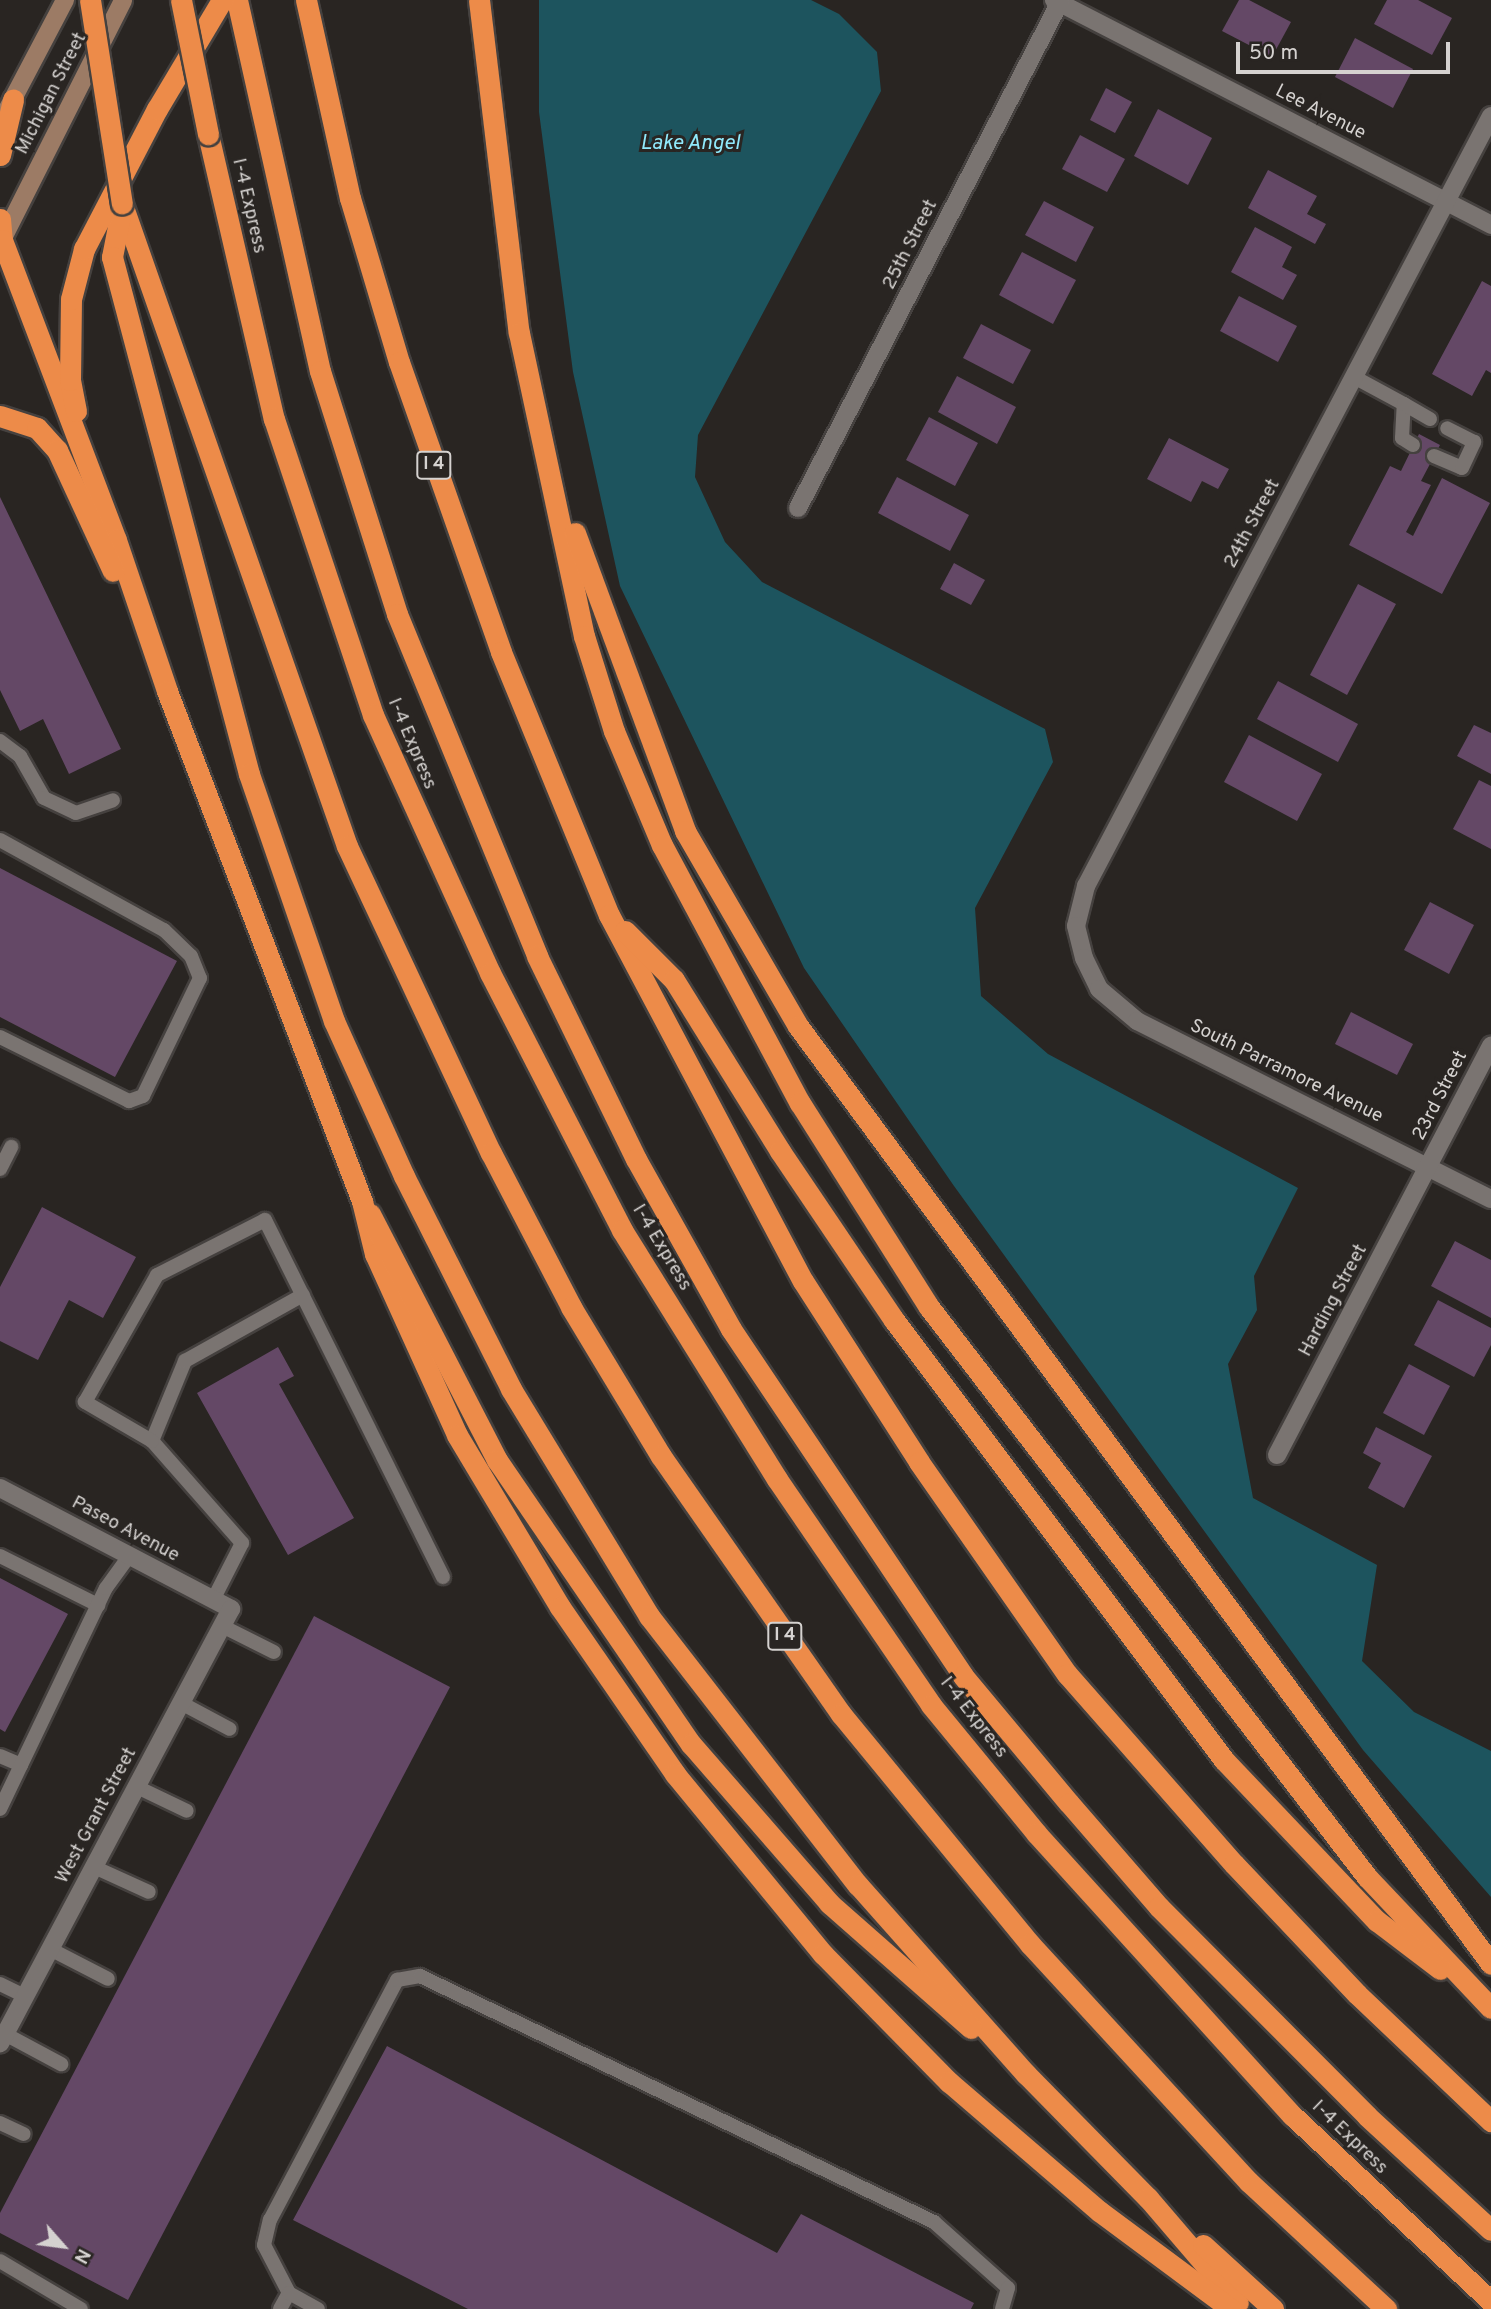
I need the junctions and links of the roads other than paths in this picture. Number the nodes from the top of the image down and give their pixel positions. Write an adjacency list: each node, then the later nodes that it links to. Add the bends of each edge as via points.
1 (65, 0): 10 (main road, Michigan Street)
2 (90, 0): 15 (highway, I 4, bridge)
3 (123, 0): 17 (main road, Michigan Street)
4 (181, 0): 78 (highway, I-4 Express, bridge, via 274,419 373,715 490,973 622,1230 777,1479 931,1705 1036,1833 1293,2116)
5 (222, 0): 26 (highway, via 157,108 96,226 74,287 70,380)
6 (237, 0): 75 (highway, I-4 Express, via 320,370 397,614 537,956 636,1159 731,1329 963,1676 1069,1803 1159,1907 1367,2116)
7 (306, 0): 32 (highway, I 4, via 350,198 399,362 501,652)
8 (479, 0): 24 (highway, via 519,333)
9 (1058, 1): 14 (street, Lee Avenue); 27 (street, 25th Street)
10 (13, 100): 12 (main road, Michigan Street); 13 (highway)
11 (1491, 116): 14 (street, 24th Street)
12 (0, 124)
13 (0, 155)
14 (1446, 202): 16 (street, Lee Avenue); 18 (street, 24th Street)
15 (122, 204): 70 (highway, via 112,257 249,774 334,1021 404,1176 511,1390 649,1616 858,1885); 86 (highway, I 4, via 347,846 491,1153 571,1307 654,1445 841,1714 1030,1944 1249,2182)
16 (1491, 225)
17 (1, 234): 26 (highway)
18 (1354, 376): 19 (lane); 33 (street, 24th Street, via 1086,886 1076,926)
19 (1404, 404): 21 (lane); 23 (lane, via 1402,438)
20 (0, 416): 28 (highway, via 37,428 57,450)
21 (1430, 419)
22 (1447, 428): 25 (lane, via 1474,442 1462,468)
23 (1413, 445)
24 (546, 448): 63 (highway, via 685,831 798,1026); 67 (highway, via 584,636 614,731 662,845 727,971 841,1171 929,1307 1241,1717 1367,1877)
25 (1434, 456)
26 (96, 485): 28 (highway)
27 (798, 508)
28 (167, 691): 40 (highway)
29 (0, 741): 30 (lane, via 20,756 44,798 76,813)
30 (113, 800)
31 (0, 840): 34 (lane, via 164,930 191,956 200,978 143,1096 129,1101)
32 (609, 915): 67 (highway, via 674,980 780,1151 894,1320 1224,1760 1377,1921); 71 (highway, I 4, via 803,1281 919,1462 1067,1674 1234,1864 1357,1994)
33 (1084, 958): 37 (street, South Parramore Avenue, via 1099,989 1137,1021)
34 (0, 1037)
35 (1491, 1045): 37 (street, 23rd Street)
36 (11, 1147): 38 (lane)
37 (1429, 1166): 39 (street, South Parramore Avenue); 43 (street, Harding Street)
38 (0, 1169)
39 (1491, 1199)
40 (362, 1200): 70 (highway, via 389,1243 498,1460 691,1744 829,1903); 83 (highway, via 374,1254 457,1435 561,1607 675,1774 823,1954 949,2082 1099,2211)
41 (303, 1295): 42 (lane, via 185,1361); 42 (lane, via 265,1220 157,1275 85,1402); 47 (lane)
42 (152, 1441): 48 (lane, via 242,1543)
43 (1277, 1455)
44 (0, 1488): 46 (street, Paseo Avenue)
45 (0, 1556): 49 (lane)
46 (129, 1556): 48 (street, Paseo Avenue); 49 (lane)
47 (443, 1577)
48 (213, 1600): 50 (street, Paseo Avenue)
49 (98, 1605): 56 (lane)
50 (231, 1609): 51 (street, West Grant Street)
51 (222, 1626): 52 (lane); 53 (street, West Grant Street)
52 (274, 1653)
53 (181, 1703): 54 (lane); 57 (street, West Grant Street)
54 (230, 1728)
55 (0, 1756): 56 (lane)
56 (21, 1765): 58 (lane)
57 (137, 1787): 59 (lane); 60 (street, West Grant Street)
58 (0, 1809)
59 (187, 1811)
60 (94, 1867): 61 (lane); 62 (street, West Grant Street)
61 (149, 1892)
62 (50, 1949): 64 (lane); 66 (street, West Grant Street)
63 (1491, 1964)
64 (108, 1979)
65 (0, 1984): 66 (lane)
66 (25, 1996): 68 (street, West Grant Street)
67 (1491, 2008)
68 (2, 2039): 69 (lane)
69 (61, 2064)
70 (1026, 2074): 74 (highway)
71 (1491, 2121)
72 (0, 2123): 73 (lane)
73 (24, 2134)
74 (1148, 2198): 84 (highway); 85 (highway)
75 (1491, 2230)
76 (0, 2261): 79 (lane)
77 (289, 2293): 80 (lane); 81 (lane); 82 (lane, via 264,2245 270,2220 397,1980 420,1976 934,2222 1008,2288)
78 (1491, 2301)
79 (81, 2309)
80 (280, 2309)
81 (318, 2309)
82 (1002, 2309)
83 (1231, 2309)
84 (1243, 2309)
85 (1273, 2309)
86 (1386, 2309)

